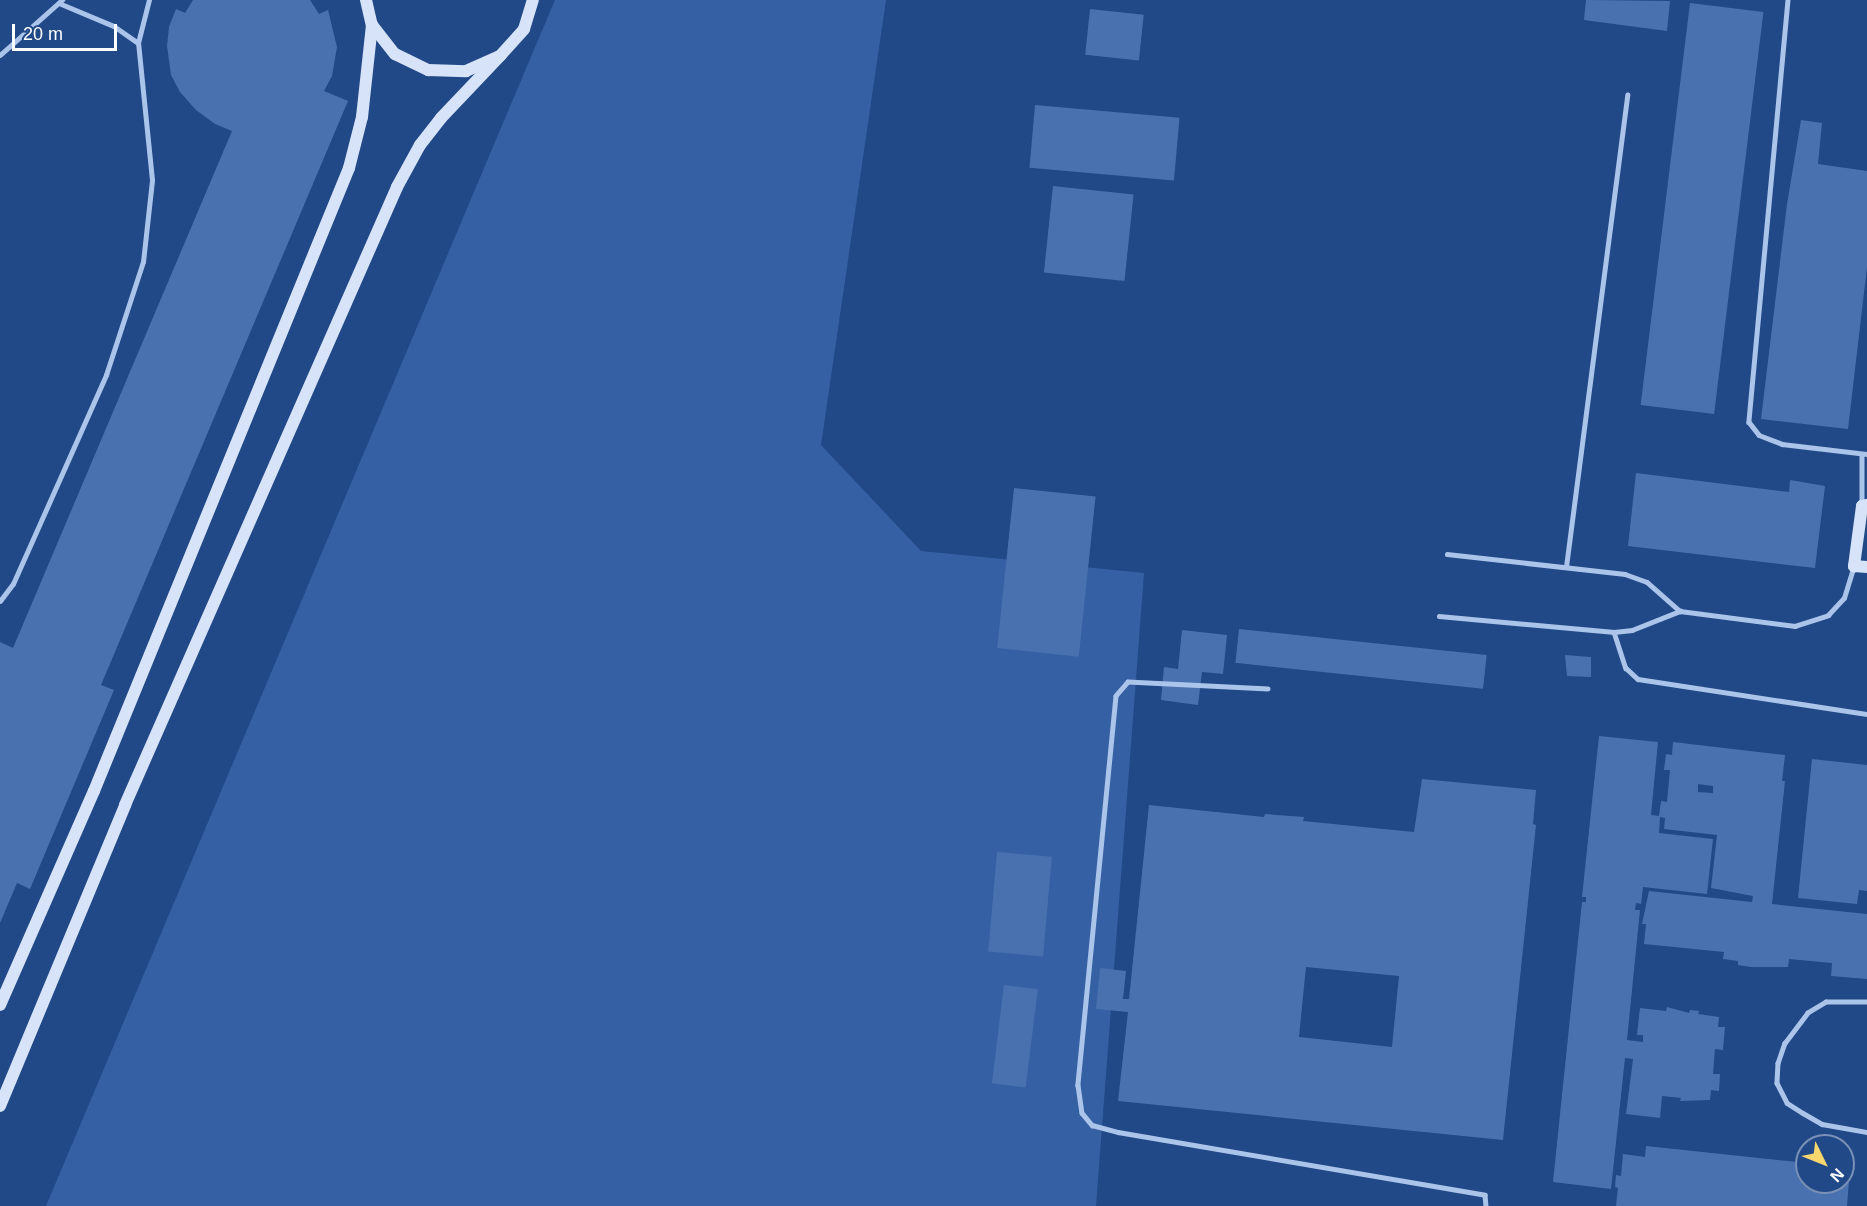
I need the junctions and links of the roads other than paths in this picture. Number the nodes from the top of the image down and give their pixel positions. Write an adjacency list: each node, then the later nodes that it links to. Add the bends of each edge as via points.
1 (148, 0): 7 (lane)
2 (366, 0): 6 (street)
3 (533, 0): 9 (street, via 524,29)
4 (1788, 0): 11 (lane, via 1749,422 1759,435 1782,444)
5 (61, 1): 7 (lane, via 106,22); 8 (lane)
6 (372, 25): 9 (street, via 395,54 428,70 466,71); 24 (street, via 362,117 349,168 94,791)
7 (138, 43): 17 (lane, via 152,180 143,262 106,375 13,584)
8 (0, 55)
9 (500, 56): 25 (street, via 441,118 397,187 125,805)
10 (1627, 95): 15 (lane)
11 (1865, 454): 12 (lane)
12 (1865, 505): 14 (street)
13 (1447, 554): 15 (lane)
14 (1854, 566): 16 (street); 18 (lane, via 1844,598 1828,615 1795,626)
15 (1566, 567): 18 (lane, via 1625,574 1647,582)
16 (1867, 567)
17 (0, 601)
18 (1680, 611): 20 (lane, via 1632,630)
19 (1439, 616): 20 (lane)
20 (1614, 632): 22 (lane, via 1626,668 1638,678)
21 (1268, 690): 27 (lane, via 1128,681 1116,696 1078,1085 1082,1113 1092,1125 1118,1132 1485,1195)
22 (1867, 714)
23 (1867, 1002): 26 (lane, via 1826,1002 1808,1013 1785,1043 1777,1083 1787,1103 1822,1124)
24 (0, 1005)
25 (0, 1106)
26 (1867, 1132)
27 (1486, 1206)

